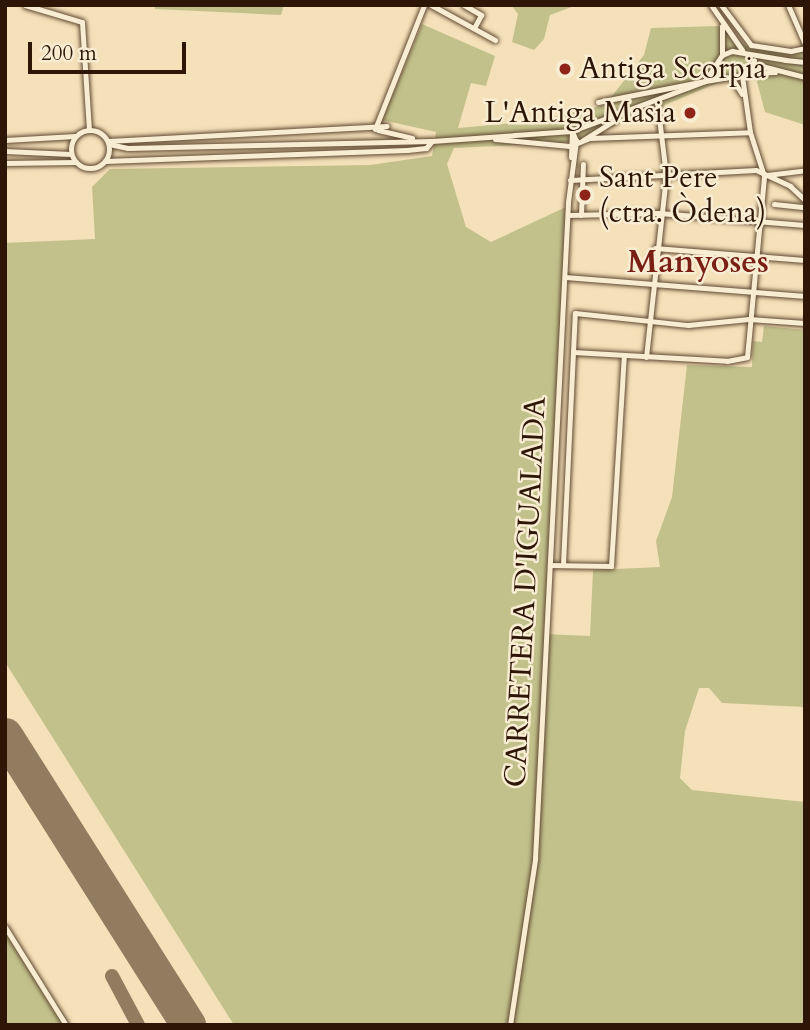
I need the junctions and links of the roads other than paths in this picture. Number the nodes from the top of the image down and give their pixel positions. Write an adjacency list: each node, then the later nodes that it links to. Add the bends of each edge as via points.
1 (24, 5): 30 (street, via 82,22)
2 (424, 5): 31 (street)
3 (431, 5): 11 (street)
4 (464, 5): 11 (street, via 481,15)
5 (711, 5): 9 (street)
6 (721, 5): 8 (street)
7 (788, 5): 13 (street)
8 (726, 12): 9 (street); 13 (street, via 751,45 791,51)
9 (718, 16): 10 (street)
10 (722, 26): 14 (street); 15 (street)
11 (474, 28): 12 (street)
12 (495, 40)
13 (805, 46)
14 (744, 51): 15 (street); 16 (street); 17 (street)
15 (722, 55): 19 (street)
16 (786, 60): 17 (street); 18 (street)
17 (754, 62): 20 (street); 21 (street)
18 (805, 62)
19 (719, 65): 22 (street); 24 (street)
20 (778, 71): 21 (street); 23 (street)
21 (745, 74): 22 (street); 25 (street)
22 (728, 76): 24 (street); 25 (street)
23 (805, 77)
24 (705, 81): 26 (street); 27 (street)
25 (741, 94): 33 (street)
26 (598, 102)
27 (657, 102): 28 (street); 34 (street)
28 (618, 117): 32 (street); 41 (street)
29 (387, 126): 31 (street)
30 (89, 129): 36 (street); 40 (street, via 99,131)
31 (375, 129): 38 (street); 40 (street)
32 (572, 131): 35 (street); 41 (street, CARRETERA D'IGUALADA)
33 (750, 132): 34 (street); 52 (street)
34 (664, 137): 41 (street); 51 (street)
35 (489, 138): 39 (street); 41 (street)
36 (74, 139): 37 (street); 43 (street); 45 (street)
37 (5, 140)
38 (421, 141): 39 (street); 42 (street)
39 (432, 141): 46 (street, via 426,148 407,150)
40 (109, 143): 42 (street); 46 (street)
41 (576, 144): 54 (street, CARRETERA D'IGUALADA)
42 (128, 148): 46 (street)
43 (54, 150): 44 (street); 45 (street)
44 (5, 151)
45 (71, 154): 47 (street)
46 (107, 158): 47 (street, via 91,168)
47 (76, 162): 48 (street)
48 (5, 163)
49 (583, 164): 53 (street)
50 (805, 170): 52 (street)
51 (666, 175): 52 (street, via 756,170); 53 (street); 58 (street)
52 (764, 176): 55 (street, via 790,186); 61 (street)
53 (583, 179): 54 (street); 60 (street)
54 (570, 180): 59 (street, CARRETERA D'IGUALADA)
55 (805, 200)
56 (774, 204): 57 (street)
57 (805, 207)
58 (659, 213): 60 (street); 61 (street); 63 (street)
59 (568, 215): 60 (street); 66 (street, CARRETERA D'IGUALADA)
60 (581, 215)
61 (757, 221): 62 (street); 64 (street)
62 (805, 225)
63 (655, 248): 64 (street); 67 (street)
64 (754, 257): 65 (street); 68 (street)
65 (805, 260)
66 (565, 277): 67 (street); 76 (street, CARRETERA D'IGUALADA)
67 (652, 284): 68 (street); 71 (street)
68 (752, 292): 69 (street); 70 (street)
69 (805, 296)
70 (750, 319): 71 (street, via 688,325); 72 (street); 75 (street, via 744,360)
71 (649, 321): 73 (street, via 575,313); 75 (street)
72 (805, 323)
73 (573, 352): 74 (street); 77 (street)
74 (624, 356): 75 (street); 77 (street, via 611,566)
75 (646, 358)
76 (550, 565): 77 (street); 80 (street, CARRETERA D'IGUALADA, via 535,859)
77 (563, 565)
78 (5, 927): 79 (street)
79 (66, 1025)
80 (510, 1025)

